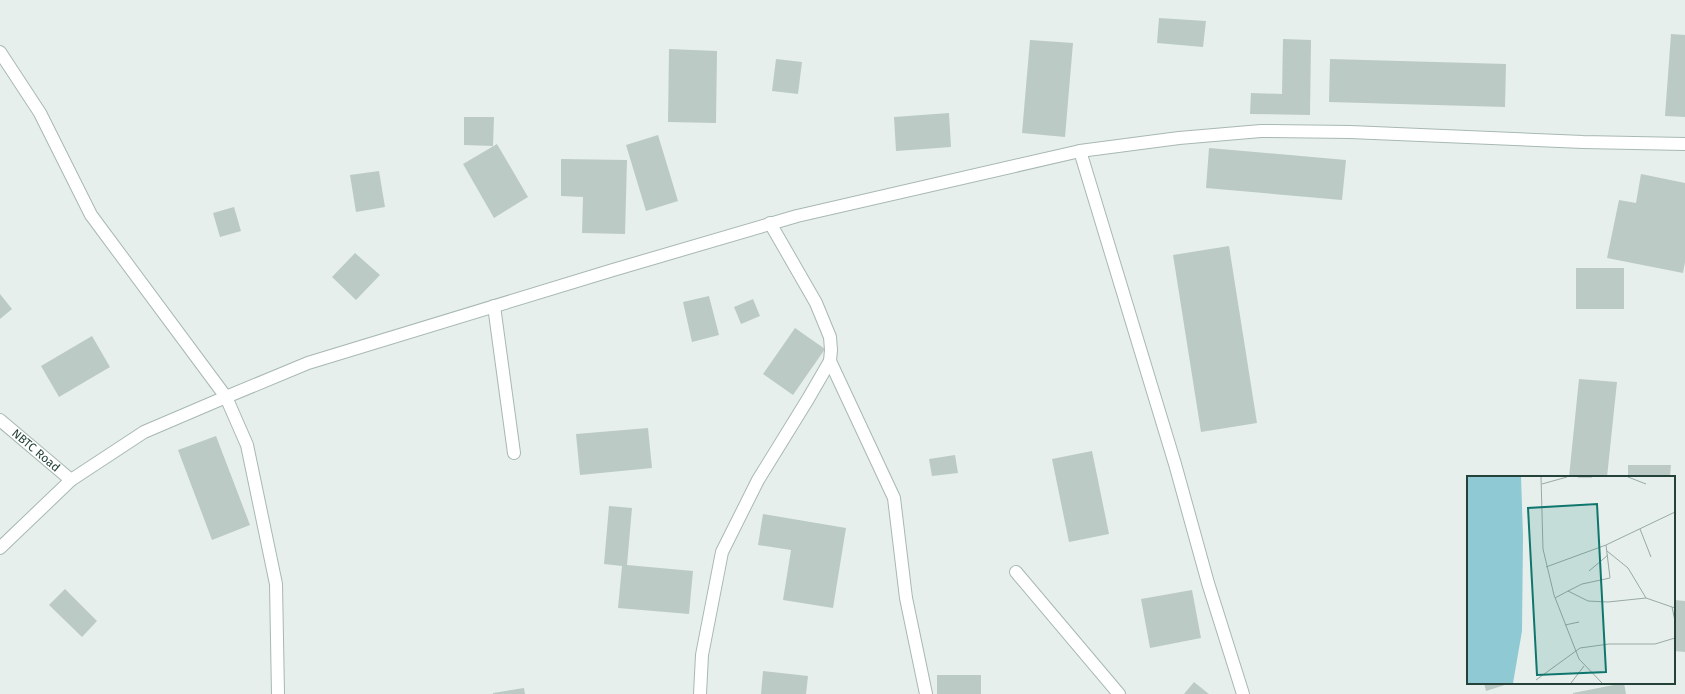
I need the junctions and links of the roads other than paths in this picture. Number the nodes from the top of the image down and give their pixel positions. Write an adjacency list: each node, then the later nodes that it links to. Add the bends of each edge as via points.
1 (0, 52): 7 (street, via 40,113 91,215)
2 (1685, 144): 3 (street, via 1262,131 1179,138)
3 (1080, 151): 4 (street); 17 (street)
4 (770, 223): 5 (street); 6 (street, via 816,303 830,337)
5 (494, 306): 7 (street, via 308,363); 9 (street)
6 (830, 361): 14 (street, via 758,480 722,552 702,655); 15 (street, via 894,498 906,598)
7 (226, 397): 10 (street, via 144,432); 13 (street, via 247,444 276,584)
8 (0, 420): 10 (street, NBTC Road)
9 (514, 453)
10 (71, 480): 11 (street)
11 (0, 548)
12 (1016, 572): 16 (street)
13 (278, 694)
14 (700, 694)
15 (926, 694)
16 (1119, 694)
17 (1243, 694)

